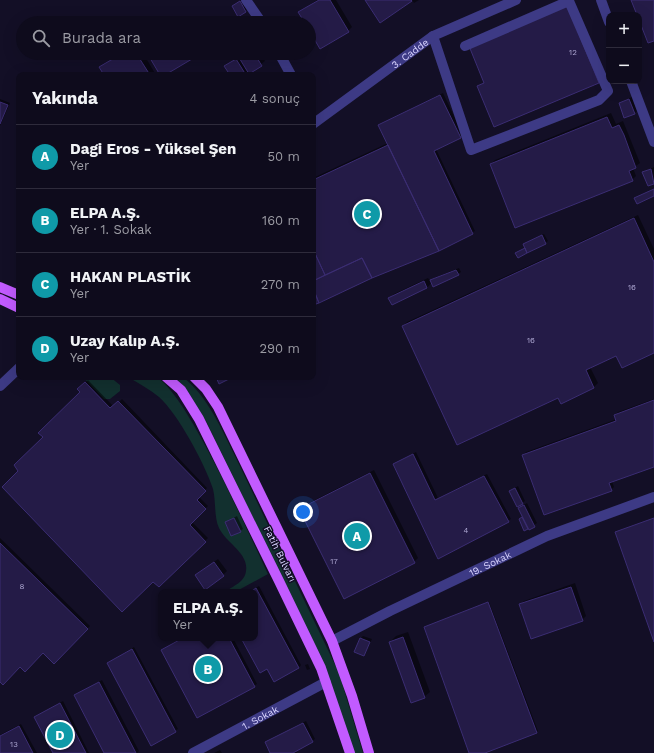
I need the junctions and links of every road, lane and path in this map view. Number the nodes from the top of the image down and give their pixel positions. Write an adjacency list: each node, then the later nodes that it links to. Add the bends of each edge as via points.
1 (246, 0): 5 (street)
2 (516, 0): 6 (street, 3. Cadde)
3 (601, 0): 4 (street)
4 (606, 14)
5 (257, 16)
6 (433, 36): 7 (street, via 471,150 599,100 608,91 569,1); 11 (street, 3. Cadde)
7 (465, 46)
8 (282, 60): 9 (street)
9 (289, 72)
10 (632, 84): 12 (street)
11 (316, 119)
12 (654, 142)
13 (0, 287): 14 (main road)
14 (16, 294)
15 (0, 299): 16 (main road)
16 (16, 307)
17 (16, 371): 20 (street)
18 (169, 380): 23 (main road, Fatih Bulvarı, via 180,390 199,419)
19 (197, 380): 22 (main road, via 218,407)
20 (0, 386)
21 (654, 498): 22 (street, 19. Sokak, via 547,536 390,611)
22 (332, 642): 26 (main road)
23 (326, 682): 24 (street, 1. Sokak); 25 (main road, Fatih Bulvarı)
24 (194, 753)
25 (350, 753)
26 (369, 753)

